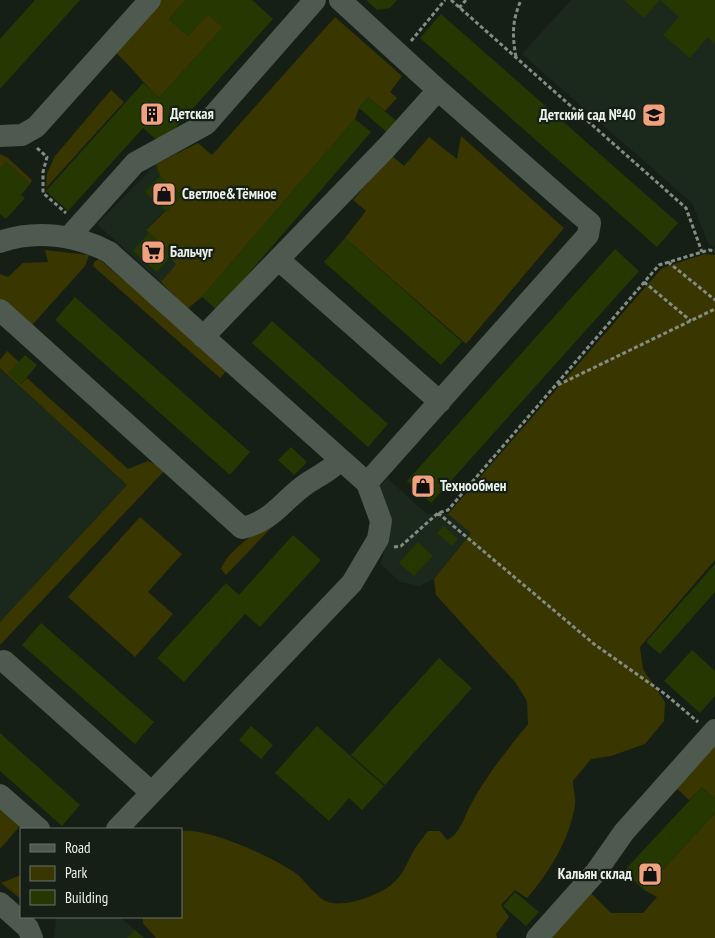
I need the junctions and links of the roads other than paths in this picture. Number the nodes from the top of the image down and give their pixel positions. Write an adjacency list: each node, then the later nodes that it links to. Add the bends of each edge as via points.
1 (150, 0): 5 (lane, via 36,127 22,135)
2 (315, 0): 6 (lane, via 206,124 135,162)
3 (340, 0): 4 (lane)
4 (438, 90): 8 (lane); 11 (lane, via 590,224 588,236)
5 (0, 136)
6 (74, 231): 7 (lane); 10 (lane, via 109,252)
7 (0, 242)
8 (279, 260): 10 (lane); 11 (lane)
9 (0, 310): 12 (lane, via 242,528 259,524)
10 (203, 337): 12 (lane)
11 (440, 402): 13 (lane)
12 (341, 460): 13 (lane)
13 (367, 483): 16 (lane, via 381,520 378,539 352,583)
14 (4, 662): 16 (lane)
15 (713, 732): 22 (lane, via 624,832 596,872)
16 (151, 792): 19 (lane)
17 (0, 795): 18 (lane)
18 (38, 828)
19 (118, 828)
20 (0, 903): 21 (lane)
21 (32, 928)
22 (537, 938)

